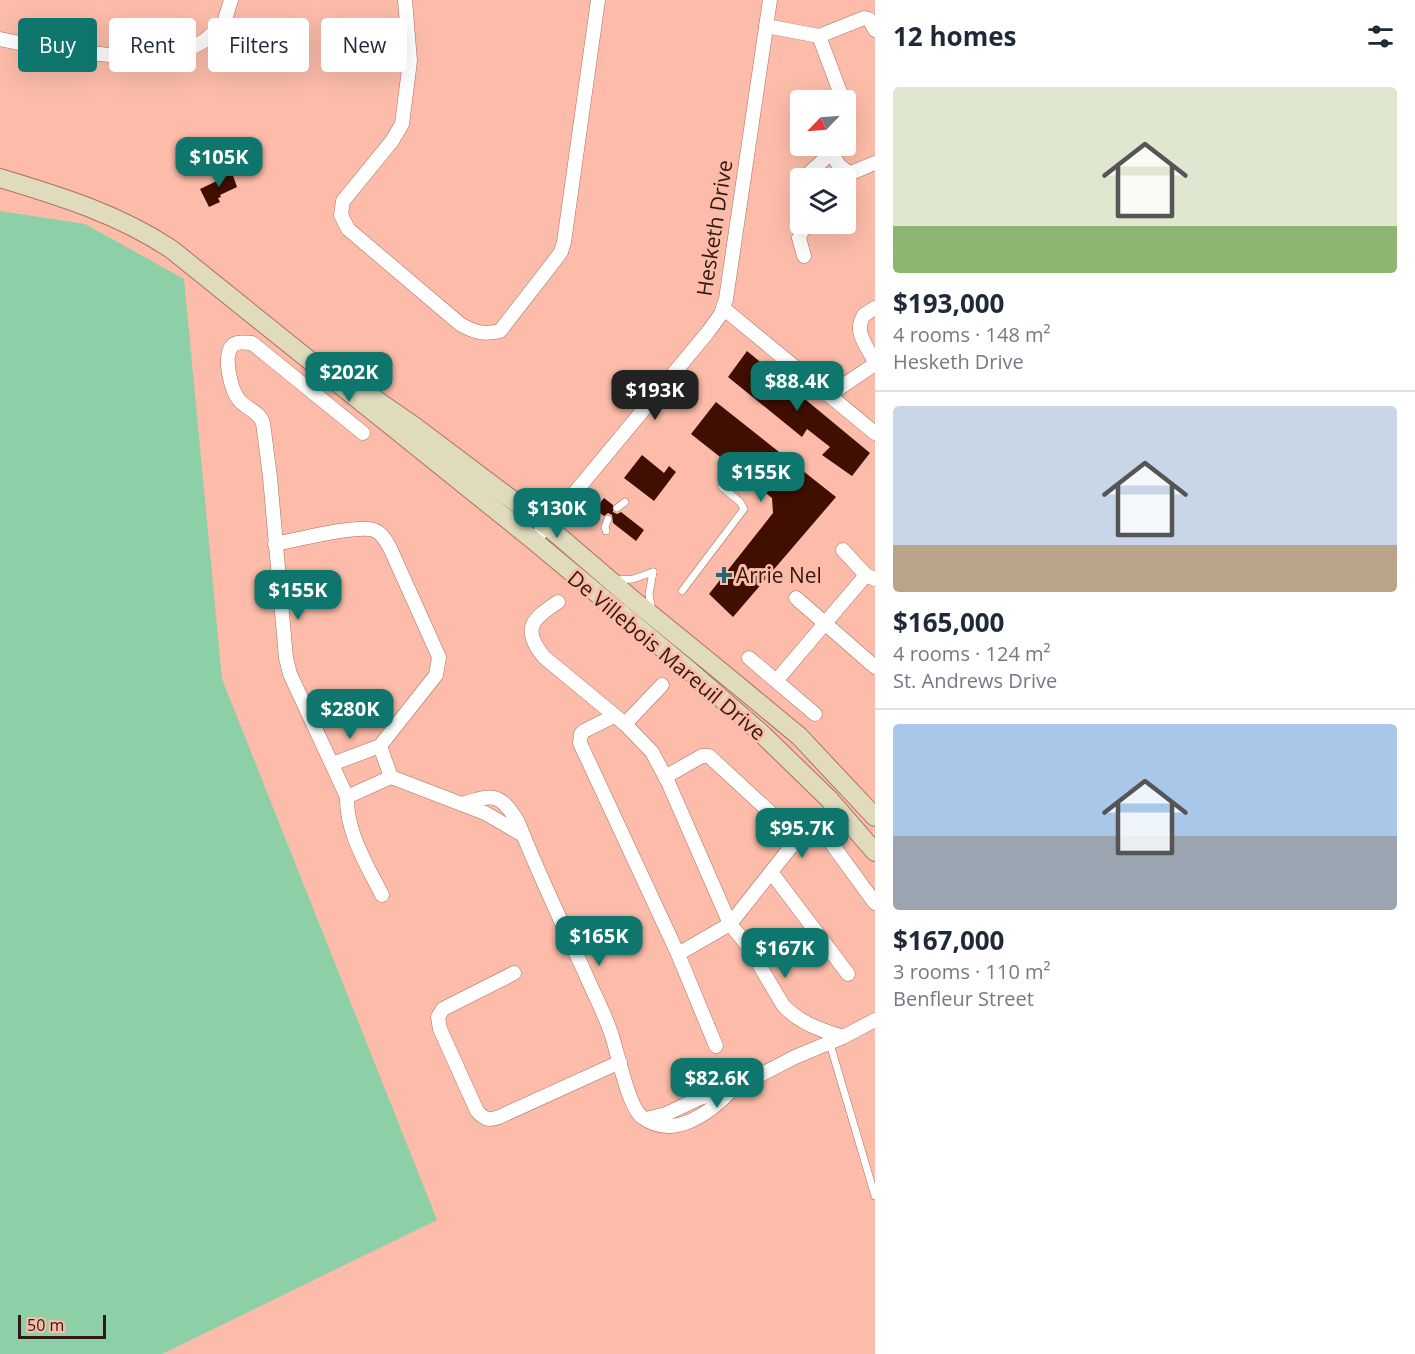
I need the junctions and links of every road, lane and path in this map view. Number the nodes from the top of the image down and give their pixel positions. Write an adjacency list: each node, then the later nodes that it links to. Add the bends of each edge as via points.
1 (231, 0): 8 (street, via 224,23 216,31 171,59 39,47)
2 (405, 0): 3 (street, via 410,61 402,124 343,201 341,215 348,229 460,324 487,334 500,331 561,252)
3 (598, 0)
4 (770, 0): 5 (street, Hesketh Drive)
5 (766, 26): 7 (street); 18 (street, Hesketh Drive)
6 (875, 30): 7 (street, via 869,19 860,18)
7 (819, 36): 9 (street)
8 (0, 39)
9 (839, 90)
10 (825, 156): 13 (street)
11 (836, 156): 12 (street, via 840,166 851,173)
12 (875, 163)
13 (814, 168)
14 (0, 172): 28 (main road, De Villebois Mareuil Drive, via 99,202 165,237 305,350)
15 (0, 178): 30 (main road, De Villebois Mareuil Drive, via 100,210 138,227 171,249)
16 (801, 234): 17 (street)
17 (804, 256)
18 (723, 308): 21 (street); 28 (street, Hesketh Drive, via 708,332)
19 (875, 308): 20 (street, via 864,315 860,328 860,336)
20 (875, 363): 21 (street)
21 (829, 394): 23 (street)
22 (363, 433): 31 (street, via 252,343 232,345 228,354 230,382 238,399 260,417)
23 (875, 433)
24 (722, 486): 35 (lane, via 744,509)
25 (625, 502): 26 (lane)
26 (617, 508)
27 (608, 519): 29 (lane)
28 (547, 526): 30 (street, Hesketh Drive); 34 (main road, De Villebois Mareuil Drive)
29 (606, 531)
30 (532, 540): 53 (main road, De Villebois Mareuil Drive, via 762,734 829,799)
31 (275, 544): 46 (street, via 364,529 379,533 390,548 440,657 436,675); 47 (street, via 288,666)
32 (843, 550): 33 (street)
33 (870, 577): 39 (street)
34 (610, 580): 38 (main road, De Villebois Mareuil Drive); 38 (lane, via 633,579 653,572 649,594)
35 (682, 591)
36 (796, 598): 39 (street)
37 (558, 602): 45 (street, via 532,624 538,650)
38 (654, 616): 51 (main road, De Villebois Mareuil Drive, via 799,736)
39 (825, 624): 41 (street); 42 (street)
40 (749, 658): 42 (street)
41 (875, 667)
42 (776, 681): 44 (street)
43 (662, 684): 45 (street)
44 (815, 714)
45 (619, 720): 49 (street, via 648,747); 58 (street, via 584,731 580,743)
46 (380, 746): 47 (street); 48 (street)
47 (332, 764): 50 (street)
48 (391, 777): 50 (street); 64 (street, via 502,821 523,835 612,1034)
49 (665, 777): 52 (street, via 702,756 709,756); 57 (street)
50 (346, 797): 55 (street, via 350,827)
51 (875, 817)
52 (799, 839): 54 (street); 56 (street, via 813,832 829,840)
53 (875, 852)
54 (771, 872): 57 (street); 60 (street)
55 (382, 895)
56 (875, 903)
57 (730, 924): 58 (street); 62 (street, via 790,1013)
58 (678, 954): 63 (street)
59 (514, 973): 64 (street, via 443,1010 438,1017 482,1118 499,1118)
60 (848, 974)
61 (875, 1020): 62 (street)
62 (837, 1041): 64 (street, via 795,1057 733,1089 708,1112 674,1126 659,1125 640,1116); 65 (lane)
63 (716, 1046)
64 (620, 1062)
65 (875, 1196)

